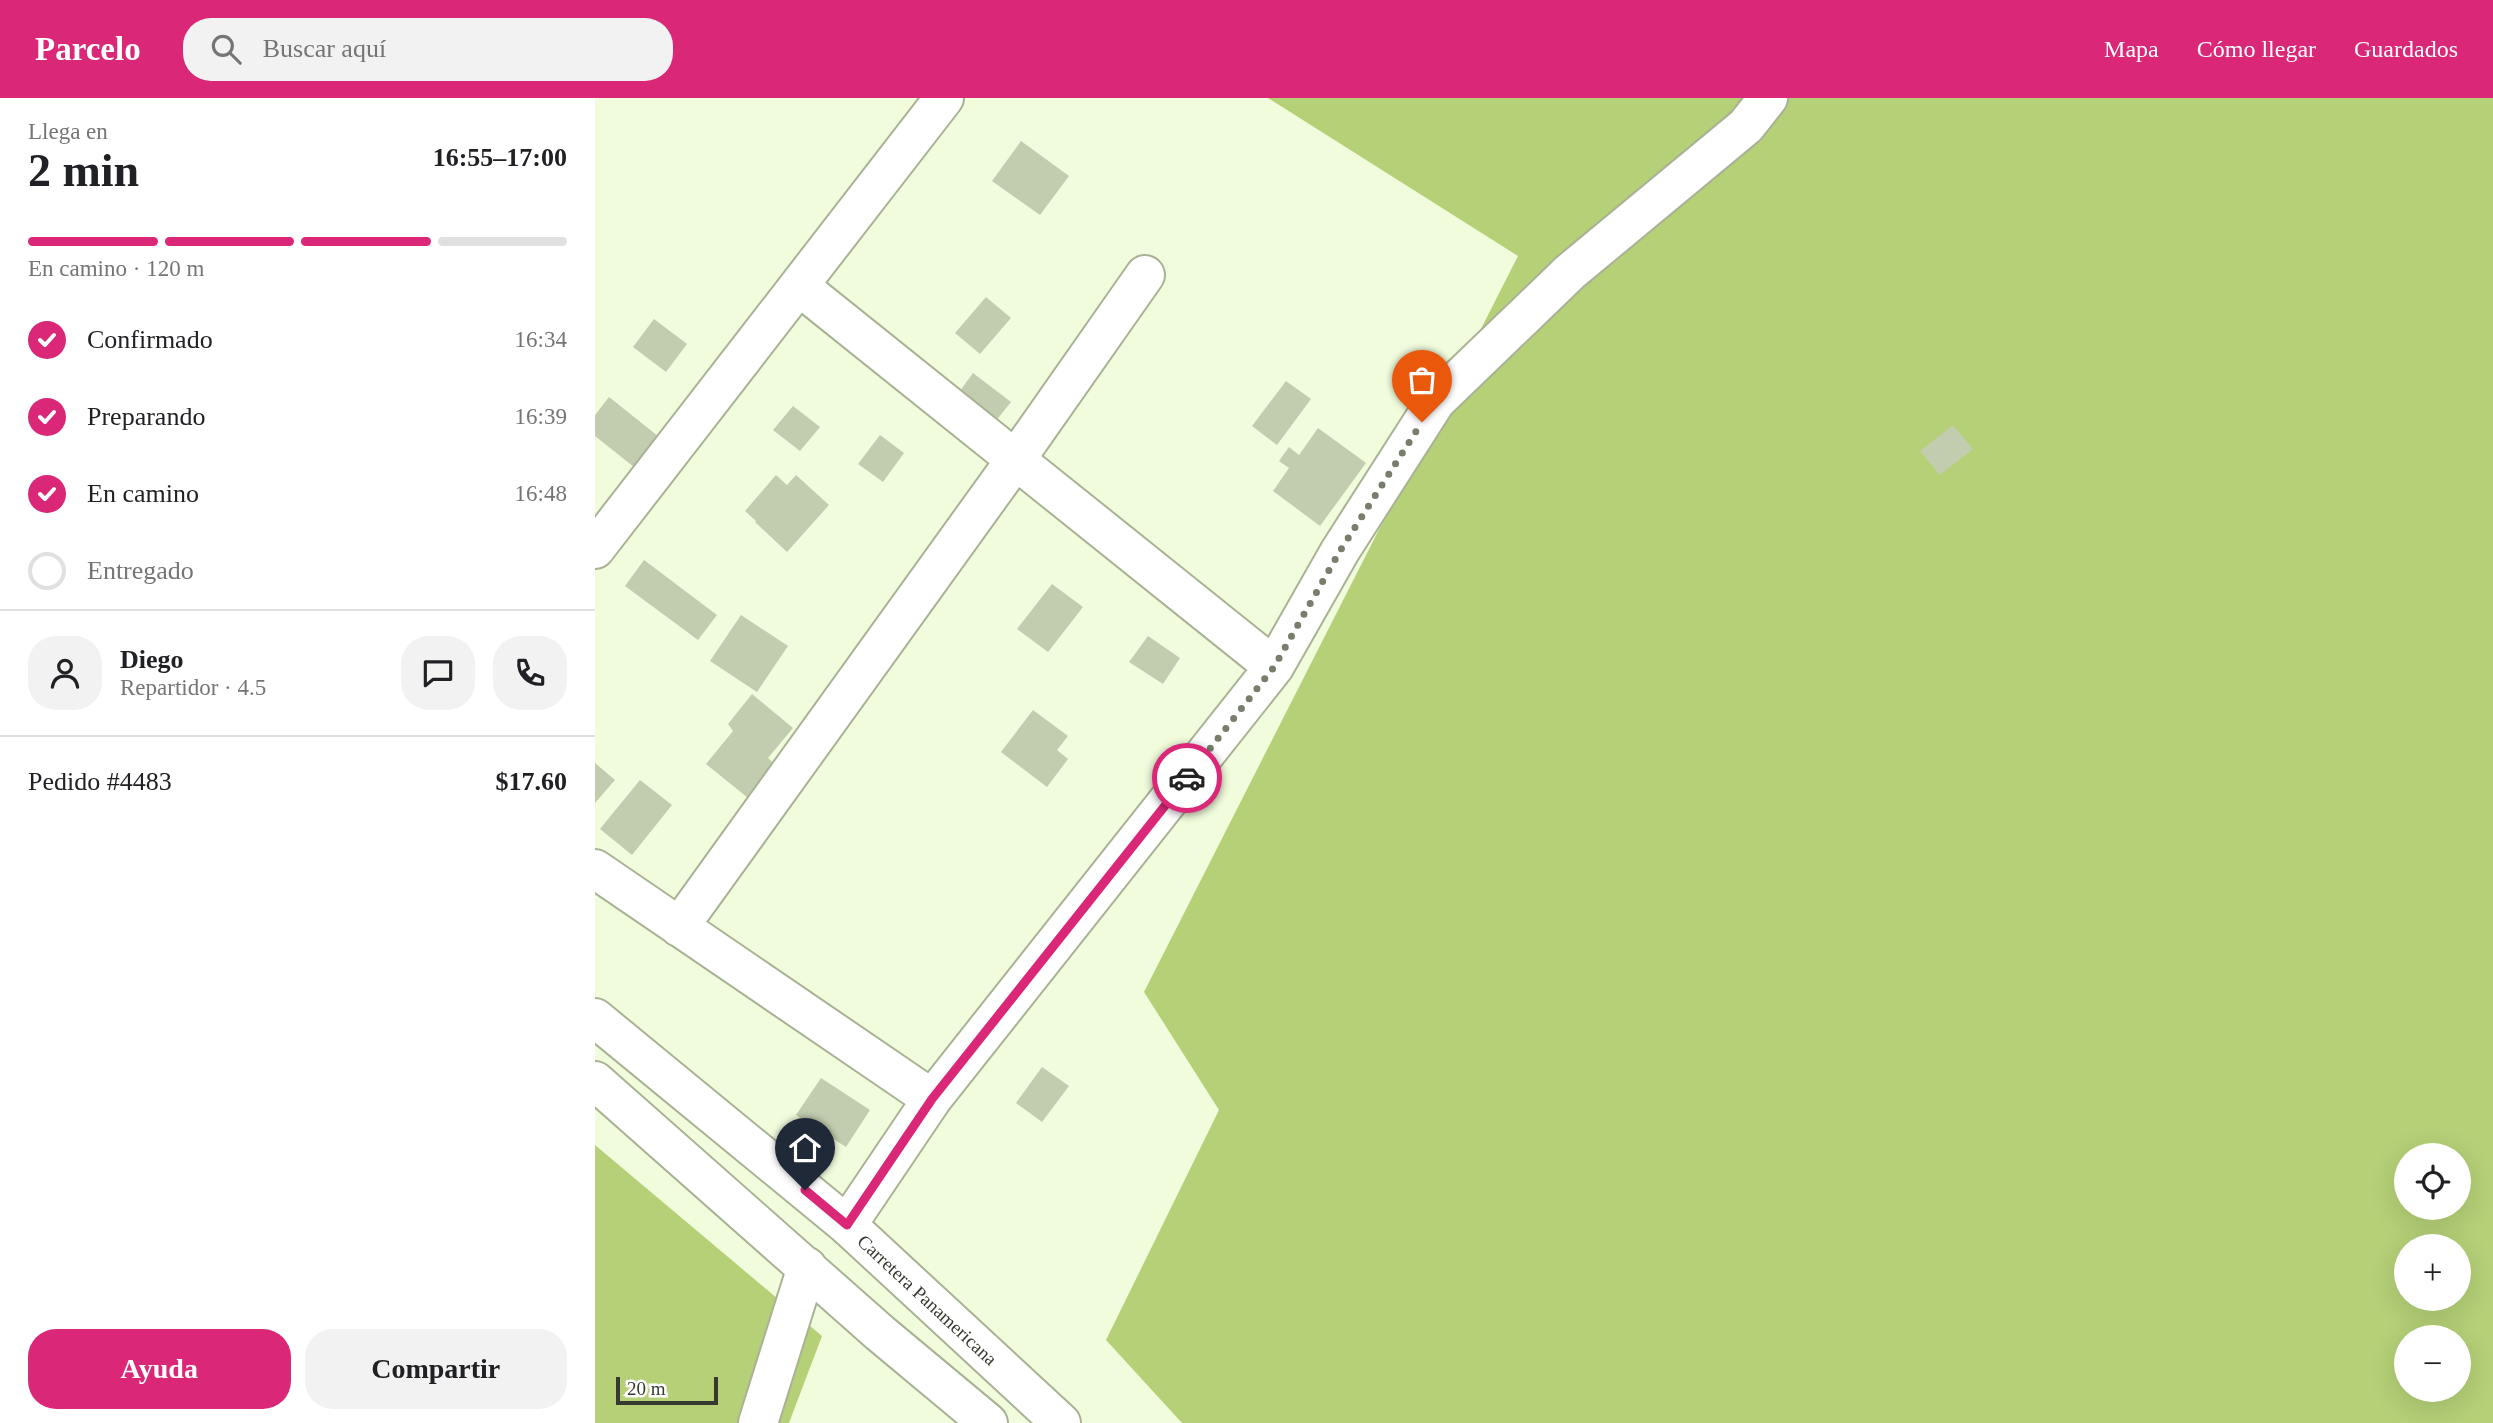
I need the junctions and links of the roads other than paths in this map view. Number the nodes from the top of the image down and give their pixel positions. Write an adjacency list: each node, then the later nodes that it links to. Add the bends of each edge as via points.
1 (944, 98): 4 (main road)
2 (1768, 98): 7 (main road, via 1746,126 1570,272 1436,401 1340,551)
3 (1145, 275): 5 (main road)
4 (799, 286): 5 (main road); 6 (main road)
5 (1016, 459): 7 (main road); 9 (main road)
6 (595, 549)
7 (1274, 667): 12 (main road)
8 (595, 870): 9 (main road)
9 (679, 927): 12 (main road)
10 (595, 1018): 13 (main road, Carretera Panamericana)
11 (595, 1082): 14 (main road)
12 (932, 1099): 13 (main road)
13 (847, 1225): 17 (main road, Carretera Panamericana)
14 (807, 1268): 15 (main road); 16 (main road)
15 (758, 1423)
16 (988, 1423)
17 (1061, 1423)

